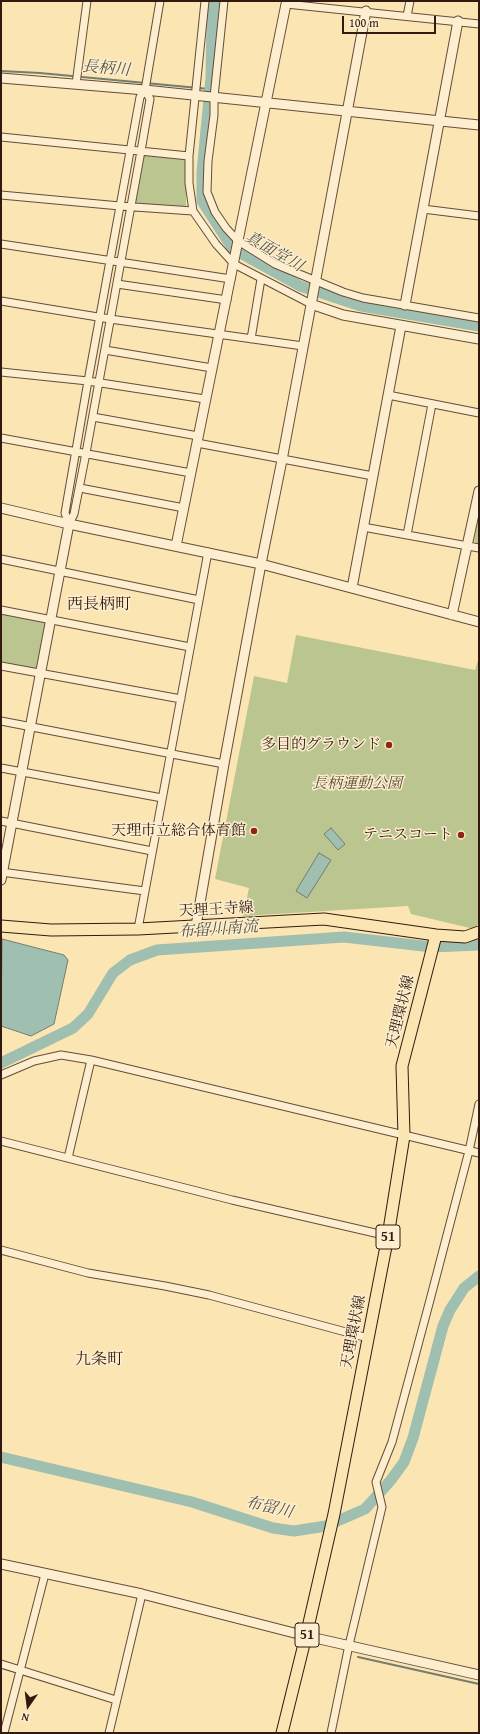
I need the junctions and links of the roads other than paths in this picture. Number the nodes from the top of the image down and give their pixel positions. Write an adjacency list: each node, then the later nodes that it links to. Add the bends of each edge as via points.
1 (87, 1): 12 (street)
2 (160, 1): 13 (street)
3 (205, 1): 14 (street)
4 (224, 1): 15 (street)
5 (410, 1): 8 (street)
6 (286, 3): 7 (street); 16 (street)
7 (366, 11): 8 (street); 17 (street)
8 (407, 16): 9 (street)
9 (458, 21): 10 (street); 18 (street)
10 (479, 24)
11 (1, 78): 12 (street)
12 (76, 84): 13 (street)
13 (145, 90): 14 (street); 21 (street, via 140,97); 22 (street, via 150,98)
14 (197, 96): 15 (street); 23 (street)
15 (213, 97): 16 (street); 30 (street, via 214,115 207,192 215,212)
16 (265, 103): 17 (street); 30 (street)
17 (346, 112): 18 (street); 37 (street)
18 (439, 121): 19 (street); 27 (street)
19 (479, 125)
20 (1, 137): 21 (street)
21 (130, 150): 22 (street); 25 (street)
22 (141, 151): 23 (street); 26 (street)
23 (189, 156): 28 (street)
24 (1, 195): 25 (street)
25 (120, 206): 26 (street); 32 (street)
26 (131, 207): 28 (street); 33 (street)
27 (423, 209): 29 (street); 42 (street)
28 (193, 211): 34 (street, via 216,244)
29 (479, 216)
30 (238, 242): 34 (street); 37 (street, via 275,264)
31 (1, 244): 32 (street)
32 (110, 261): 33 (street); 43 (street)
33 (121, 262): 35 (street); 38 (street)
34 (234, 262): 35 (street); 36 (street)
35 (231, 279): 39 (street)
36 (261, 279): 41 (street); 48 (street)
37 (315, 282): 41 (street); 42 (street, via 363,298)
38 (117, 284): 39 (street); 45 (street)
39 (227, 300): 47 (street)
40 (1, 301): 43 (street)
41 (312, 301): 46 (street, via 343,316); 50 (street)
42 (405, 305): 44 (street)
43 (99, 317): 45 (street); 54 (street)
44 (479, 318)
45 (110, 319): 47 (street); 51 (street)
46 (401, 326): 49 (street); 56 (street)
47 (219, 335): 48 (street); 52 (street)
48 (251, 339): 50 (street)
49 (479, 339)
50 (303, 346): 65 (street)
51 (105, 350): 52 (street); 55 (street)
52 (212, 368): 57 (street)
53 (1, 372): 54 (street)
54 (88, 381): 55 (street); 63 (street)
55 (99, 383): 57 (street); 60 (street)
56 (388, 395): 58 (street); 67 (street)
57 (205, 399): 62 (street)
58 (432, 404): 59 (street); 74 (street)
59 (479, 413)
60 (93, 416): 62 (street); 64 (street)
61 (1, 438): 63 (street)
62 (198, 439): 65 (street); 66 (street)
63 (77, 451): 64 (street); 72 (street, via 65,513)
64 (86, 453): 66 (street); 68 (street)
65 (282, 460): 67 (street); 80 (street)
66 (191, 473): 71 (street)
67 (373, 476): 73 (street)
68 (80, 488): 71 (street); 72 (street)
69 (479, 491): 76 (street)
70 (1, 508): 72 (street)
71 (184, 508): 75 (street)
72 (69, 524): 75 (street); 81 (street)
73 (363, 527): 74 (street); 82 (street)
74 (407, 535): 76 (street)
75 (176, 546): 78 (street)
76 (467, 546): 77 (street); 85 (street)
77 (479, 548)
78 (208, 552): 80 (street); 83 (street)
79 (1, 559): 81 (street)
80 (261, 564): 82 (street); 95 (street)
81 (60, 572): 83 (street); 86 (street)
82 (352, 588): 85 (street)
83 (199, 600): 88 (street)
84 (1, 610): 86 (street)
85 (452, 615): 87 (street)
86 (50, 619): 88 (street); 90 (street)
87 (479, 622)
88 (190, 646): 91 (street)
89 (1, 666): 90 (street)
90 (40, 673): 91 (street); 93 (street)
91 (181, 699): 94 (street)
92 (1, 721): 93 (street)
93 (31, 727): 94 (street); 97 (street)
94 (170, 754): 95 (street); 98 (street)
95 (224, 764): 105 (street)
96 (1, 768): 97 (street)
97 (22, 771): 98 (street); 100 (street)
98 (162, 798): 101 (street)
99 (1, 821): 100 (street)
100 (12, 823): 101 (street); 102 (street)
101 (152, 852): 103 (street)
102 (1, 875): 103 (street)
103 (145, 891): 106 (street)
104 (1, 926): 106 (main road, 天理王寺線, via 51,930)
105 (196, 926): 106 (main road, 天理王寺線); 108 (main road, 天理王寺線, via 324,919)
106 (138, 929)
107 (479, 932): 108 (main road, 天理王寺線, via 465,937)
108 (435, 937): 112 (main road, 天理環状線 / 51, via 402,1066)
109 (91, 1060): 110 (street, via 61,1055 34,1061); 112 (street); 116 (street)
110 (1, 1075)
111 (479, 1104): 114 (street)
112 (404, 1136): 114 (street); 117 (main road, 天理環状線 / 51)
113 (1, 1141): 116 (street)
114 (469, 1151): 115 (street); 124 (street, via 392,1442 376,1482 382,1507)
115 (479, 1153)
116 (68, 1158): 117 (street)
117 (388, 1236): 119 (main road, 天理環状線 / 51)
118 (1, 1250): 119 (street, via 88,1273 210,1295)
119 (368, 1338): 123 (main road, 天理環状線 / 51, via 334,1514)
120 (1, 1564): 121 (street)
121 (45, 1574): 122 (street); 126 (street)
122 (142, 1594): 123 (street); 128 (street)
123 (306, 1636): 124 (street); 131 (main road, 天理環状線 / 51)
124 (349, 1645): 127 (street); 132 (street)
125 (1, 1664): 126 (street)
126 (20, 1670): 128 (street); 129 (street)
127 (479, 1674)
128 (116, 1700): 130 (street)
129 (4, 1733)
130 (109, 1733)
131 (282, 1733)
132 (331, 1733)

